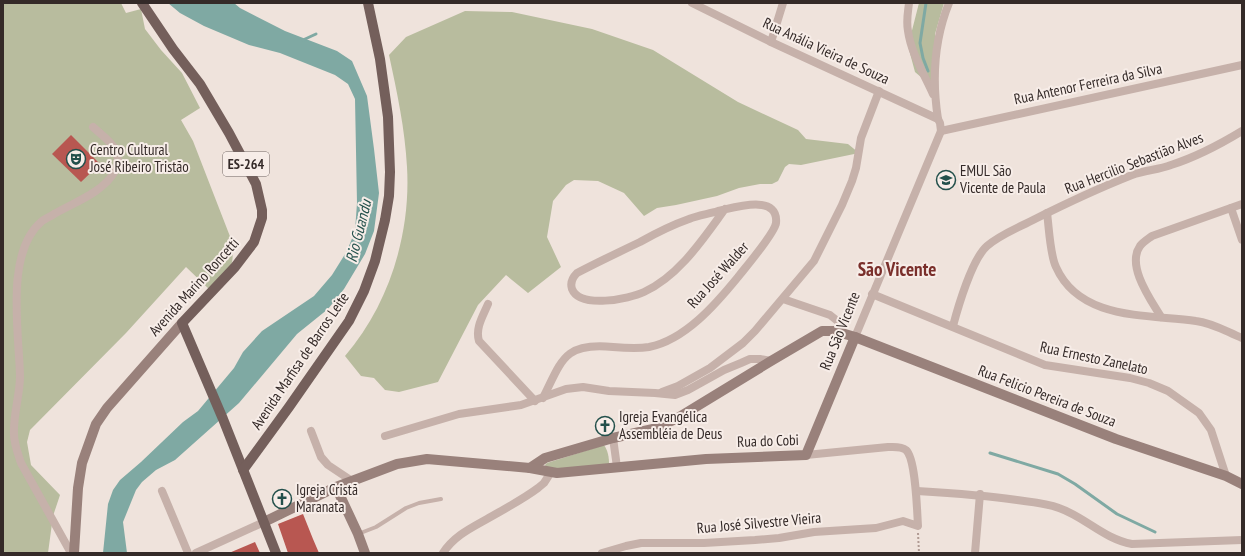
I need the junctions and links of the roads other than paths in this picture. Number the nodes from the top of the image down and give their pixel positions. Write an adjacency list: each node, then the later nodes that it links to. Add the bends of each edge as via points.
1 (142, 3): 24 (main road, Avenida Marino Roncetti / ES-264, via 200,84 229,133 256,184 262,210 254,242 235,267)
2 (368, 3): 38 (main road, Avenida Marfisa de Barros Leite, via 380,59 388,117 390,172 385,220 375,261 349,321)
3 (692, 3): 7 (street, Rua Anália Vieira de Souza)
4 (783, 3): 7 (street)
5 (909, 3): 10 (street, via 907,19 910,40)
6 (949, 3): 10 (street, via 938,39)
7 (771, 42): 9 (street, Rua Anália Vieira de Souza)
8 (1242, 64): 13 (street, Rua Antenor Ferreira da Silva)
9 (879, 91): 11 (street, Rua Anália Vieira de Souza); 21 (street, via 861,138 856,168 842,205 814,261)
10 (935, 96): 11 (street)
11 (938, 119): 13 (street)
12 (93, 127): 52 (street, via 116,149 119,160 114,172 101,188 41,221 29,235 21,258 17,287 20,378 14,434 16,448 21,463)
13 (941, 131): 20 (street, Rua São Vicente)
14 (1242, 132): 18 (street, Rua Hercilio Sebastião Alves, via 1189,159 1135,174)
15 (1242, 204): 16 (street)
16 (1231, 208): 19 (street); 23 (street, via 1152,236 1140,246 1136,256 1138,274)
17 (725, 209): 17 (street, Rua José Walder, via 690,218 666,228 577,273 571,287 576,294 585,299 609,301 644,292 678,268); 31 (street, Rua José Walder, via 743,205 764,205 773,212 776,223 761,248 710,310 681,333 650,347 591,345 578,349 562,362)
18 (1046, 213): 23 (street, via 1056,267 1078,297 1109,310); 25 (street, Rua Hercilio Sebastião Alves, via 987,246 978,257 960,300)
19 (1242, 240)
20 (872, 294): 25 (street, Rua Ernesto Zanelato); 27 (street, Rua São Vicente)
21 (782, 298): 26 (street, via 830,315 840,323); 30 (street, via 755,331 730,352 694,378)
22 (488, 304): 31 (street, via 479,325 479,341)
23 (1161, 317): 28 (street, via 1198,321)
24 (182, 323): 38 (main road); 53 (main road, Avenida Marino Roncetti, via 96,424 82,463)
25 (953, 326): 40 (street, Rua Ernesto Zanelato, via 1045,365 1130,378 1168,391 1199,413 1212,430)
26 (843, 333): 27 (main road, Rua Felicio Pereira de Souza); 29 (main road, Rua Felicio Pereira de Souza, via 822,331)
27 (855, 337): 35 (main road, Rua São Vicente); 40 (main road, Rua Felicio Pereira de Souza, via 1116,439)
28 (1242, 338)
29 (770, 361): 30 (street, via 760,358 750,360 724,370 680,394); 34 (main road, Rua Felicio Pereira de Souza, via 676,419 653,429)
30 (659, 393): 31 (street, via 583,387 566,389)
31 (539, 399): 33 (street, via 521,405 459,414)
32 (311, 431): 41 (street, via 321,458)
33 (385, 436)
34 (613, 438): 36 (street); 37 (main road, Rua Felicio Pereira de Souza, via 545,458)
35 (806, 455): 36 (main road, Rua do Cobi, via 706,459); 45 (street, Rua do Cobi, via 901,447 909,454)
36 (617, 467): 39 (main road, Rua do Cobi, via 568,473)
37 (530, 468): 39 (main road, Rua do Cobi); 41 (main road, via 427,459 398,464)
38 (243, 470): 48 (main road)
39 (551, 472): 58 (street, via 538,488 469,529 456,538)
40 (1226, 476): 42 (main road, Rua Felicio Pereira de Souza)
41 (352, 481): 43 (main road)
42 (1242, 484)
43 (336, 487): 48 (main road); 50 (main road)
44 (162, 491): 54 (street)
45 (917, 491): 46 (street); 49 (street, Rua do Cobi)
46 (980, 494): 51 (street, via 1058,507 1111,538 1126,543); 60 (street)
47 (441, 499): 50 (lane, via 406,508 376,527)
48 (264, 522): 55 (street); 56 (main road)
49 (918, 526): 59 (street, Rua José Silvestre Vieira, via 903,521 876,528 814,532 779,538 704,543 641,543)
50 (358, 534): 57 (main road)
51 (1242, 540)
52 (71, 553)
53 (74, 553)
54 (188, 553)
55 (196, 553)
56 (276, 553)
57 (365, 553)
58 (443, 553)
59 (602, 553)
60 (975, 553)

